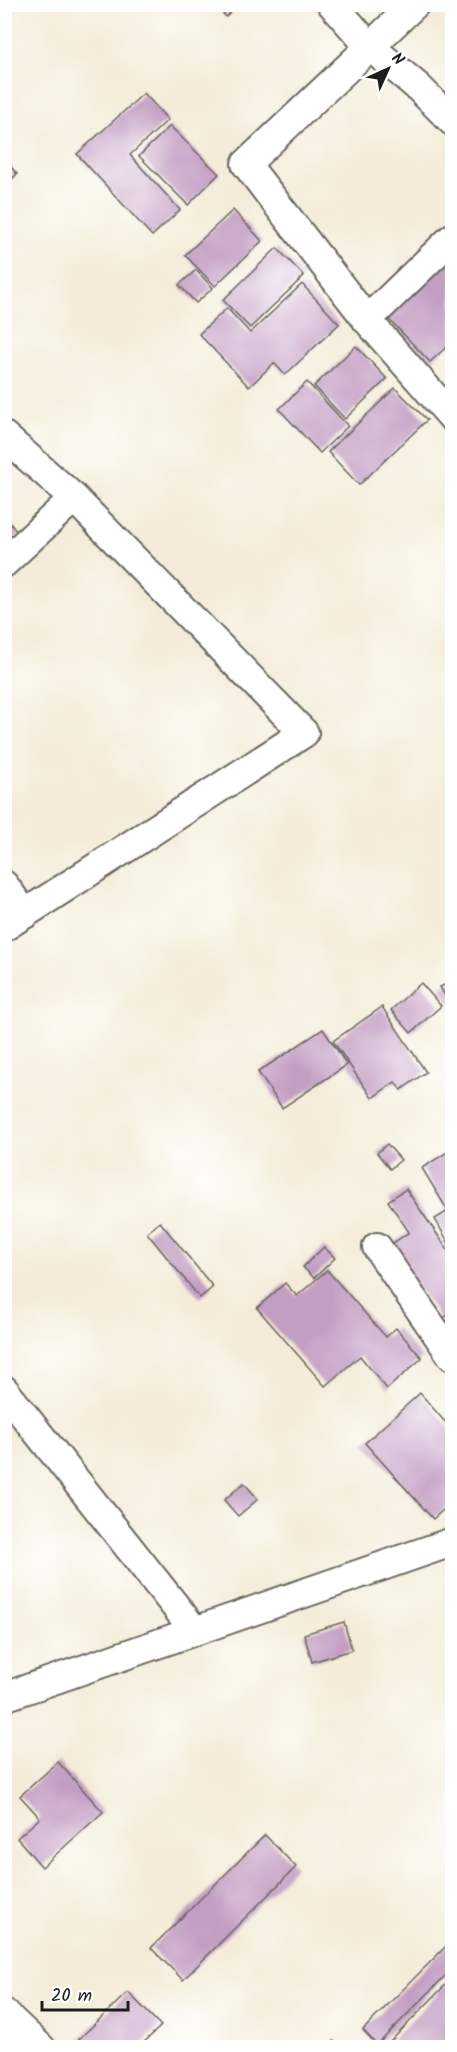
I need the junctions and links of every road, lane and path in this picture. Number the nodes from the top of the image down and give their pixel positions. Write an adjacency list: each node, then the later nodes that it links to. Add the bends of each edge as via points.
1 (332, 4): 3 (street)
2 (415, 4): 3 (street)
3 (369, 46): 4 (street); 6 (street, via 246,164)
4 (453, 121)
5 (453, 238): 6 (street)
6 (367, 320): 7 (street)
7 (453, 417)
8 (4, 436): 9 (street)
9 (74, 498): 10 (street); 12 (street, via 304,733)
10 (4, 563)
11 (4, 885): 12 (street)
12 (15, 921)
13 (377, 1247): 14 (street)
14 (453, 1356)
15 (4, 1390): 17 (street)
16 (453, 1542): 17 (street)
17 (195, 1630): 18 (street)
18 (4, 1697)
19 (4, 2013): 20 (street)
20 (41, 2048)

